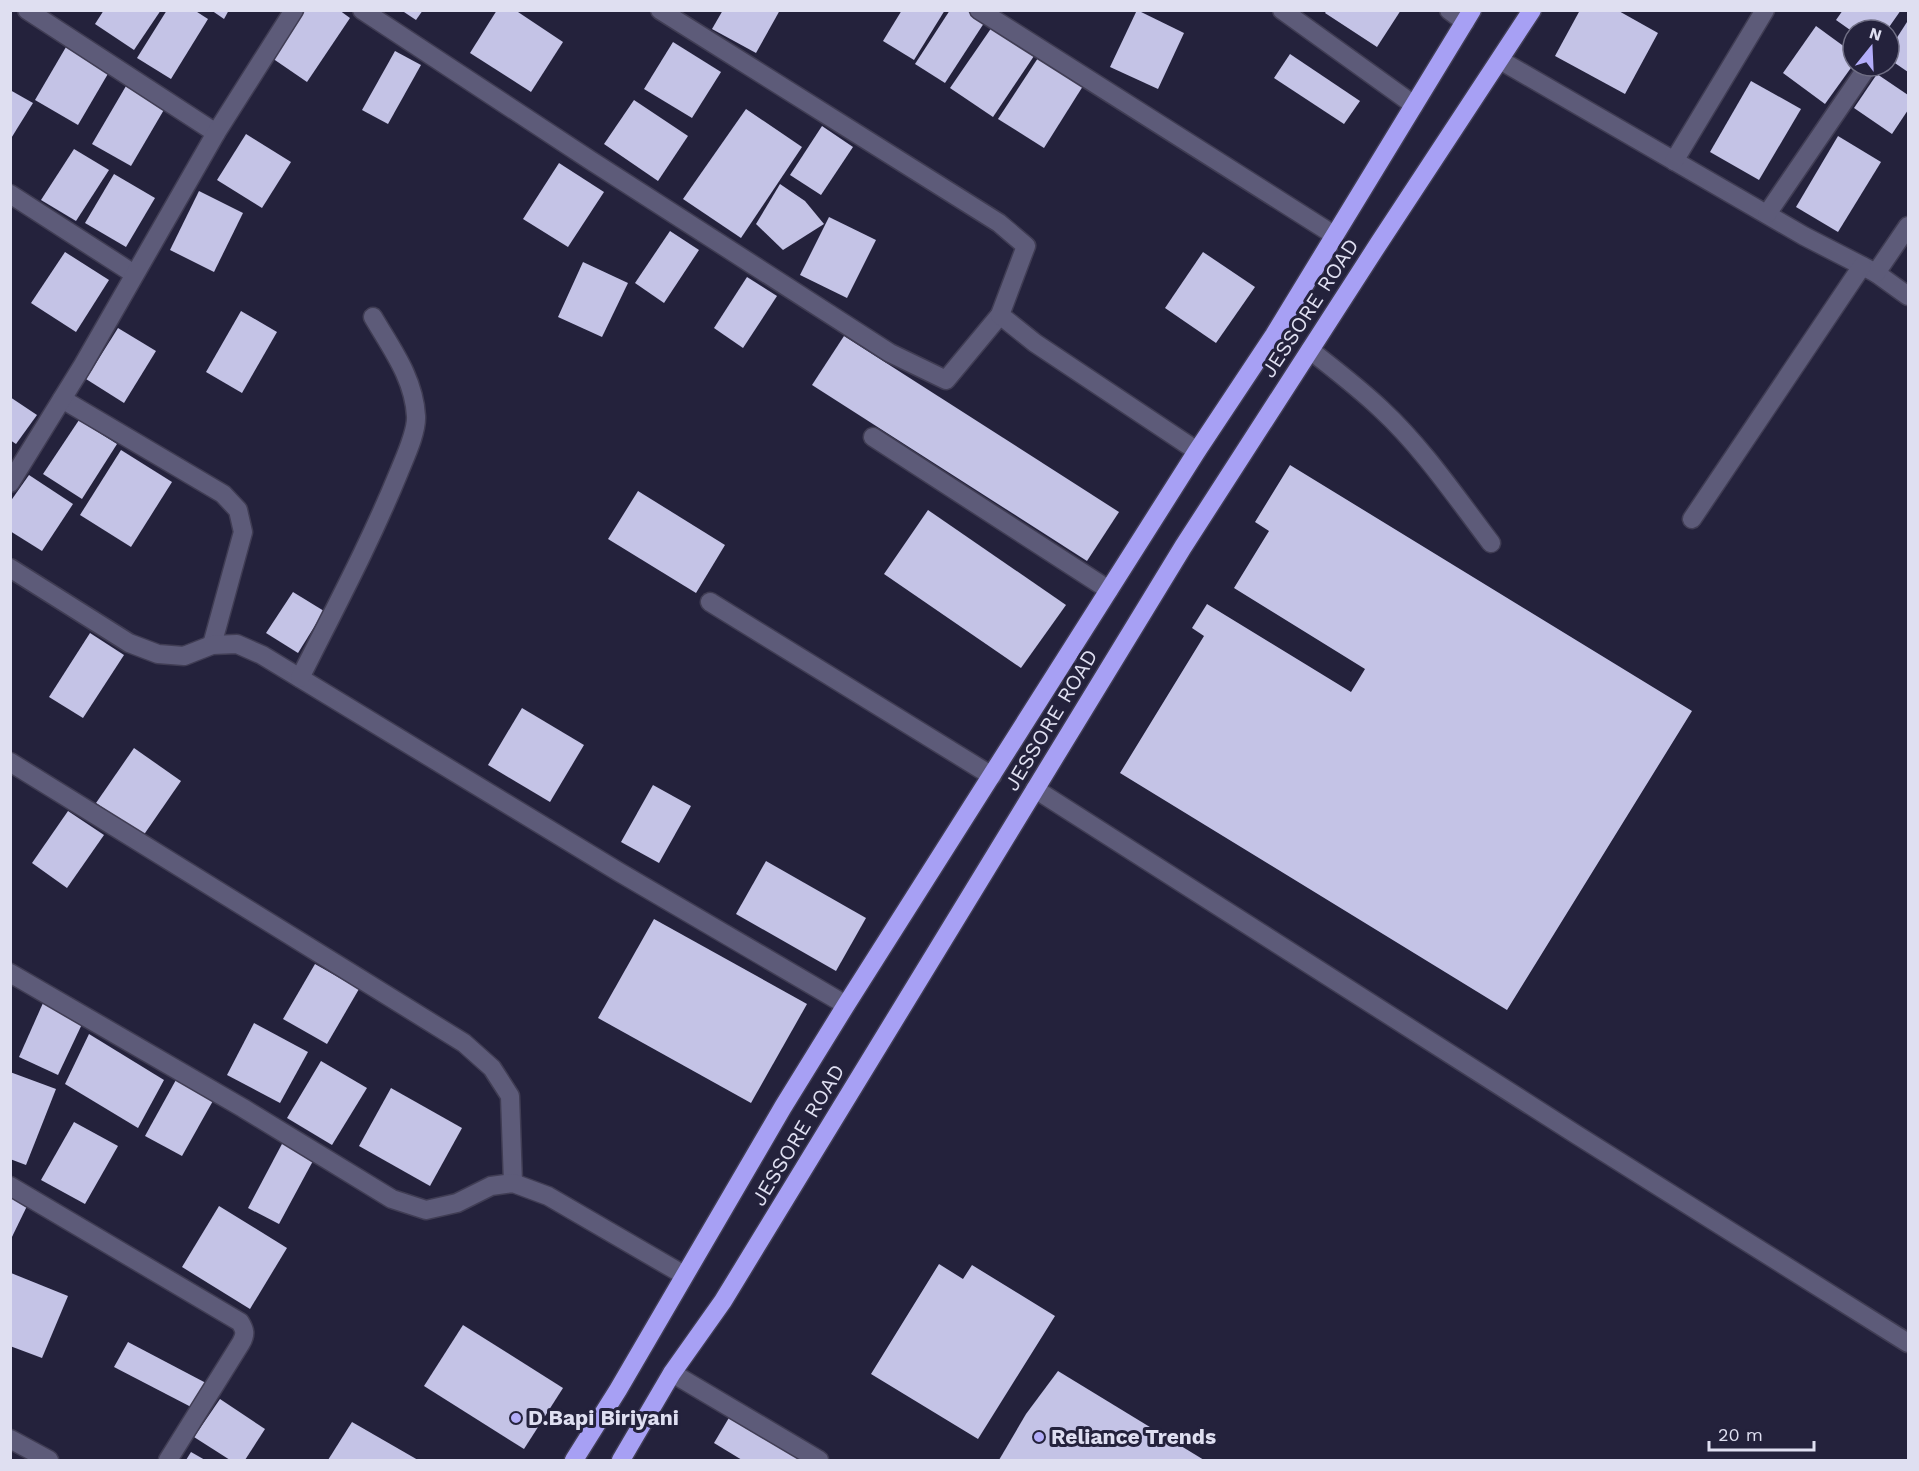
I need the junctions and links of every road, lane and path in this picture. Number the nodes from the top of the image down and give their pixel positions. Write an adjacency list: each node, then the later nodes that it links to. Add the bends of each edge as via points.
1 (27, 10): 14 (street)
2 (294, 10): 14 (street)
3 (362, 10): 23 (street, via 890,353 946,380)
4 (660, 10): 23 (street, via 999,223 1026,246)
5 (979, 10): 19 (street)
6 (1282, 10): 13 (street)
7 (1449, 10): 10 (street)
8 (1532, 10): 11 (highway, JESSORE ROAD)
9 (1765, 10): 15 (street)
10 (1469, 16): 13 (highway, JESSORE ROAD)
11 (1500, 60): 15 (street); 25 (highway, JESSORE ROAD)
12 (1860, 78): 17 (street)
13 (1414, 105): 19 (highway, JESSORE ROAD)
14 (216, 133): 21 (street)
15 (1674, 161): 17 (street)
16 (10, 194): 21 (street)
17 (1767, 214): 20 (street)
18 (1908, 226): 20 (street)
19 (1334, 235): 28 (highway, JESSORE ROAD)
20 (1869, 270): 22 (street); 30 (street)
21 (134, 274): 26 (street)
22 (1908, 296)
23 (1000, 315): 28 (street, via 1035,343)
24 (372, 316): 36 (street, via 412,388 416,418 383,510)
25 (1310, 350): 31 (street, via 1381,408 1432,465); 39 (highway, JESSORE ROAD, via 1183,547)
26 (62, 399): 29 (street); 35 (street, via 223,494 238,510 243,532)
27 (873, 437): 33 (street)
28 (1197, 451): 33 (highway, JESSORE ROAD)
29 (10, 483)
30 (1692, 519)
31 (1491, 543)
32 (10, 568): 35 (street, via 129,643 158,654 184,656)
33 (1109, 590): 38 (highway, JESSORE ROAD)
34 (710, 602): 38 (street)
35 (212, 645): 36 (street, via 237,644)
36 (300, 678): 41 (street)
37 (10, 762): 42 (street, via 464,1043 492,1068 510,1096)
38 (992, 776): 41 (highway, JESSORE ROAD)
39 (1035, 789): 45 (street); 46 (highway, JESSORE ROAD, via 723,1301)
40 (10, 973): 42 (street, via 392,1199 426,1209 457,1203 491,1186)
41 (846, 1005): 44 (highway, JESSORE ROAD)
42 (513, 1183): 44 (street, via 548,1196)
43 (10, 1186): 49 (street, via 240,1322 244,1328 245,1336)
44 (684, 1275): 50 (highway, JESSORE ROAD)
45 (1908, 1343)
46 (672, 1373): 51 (highway, JESSORE ROAD); 52 (street)
47 (10, 1438): 48 (street)
48 (50, 1461)
49 (168, 1461)
50 (574, 1461)
51 (621, 1461)
52 (819, 1461)

